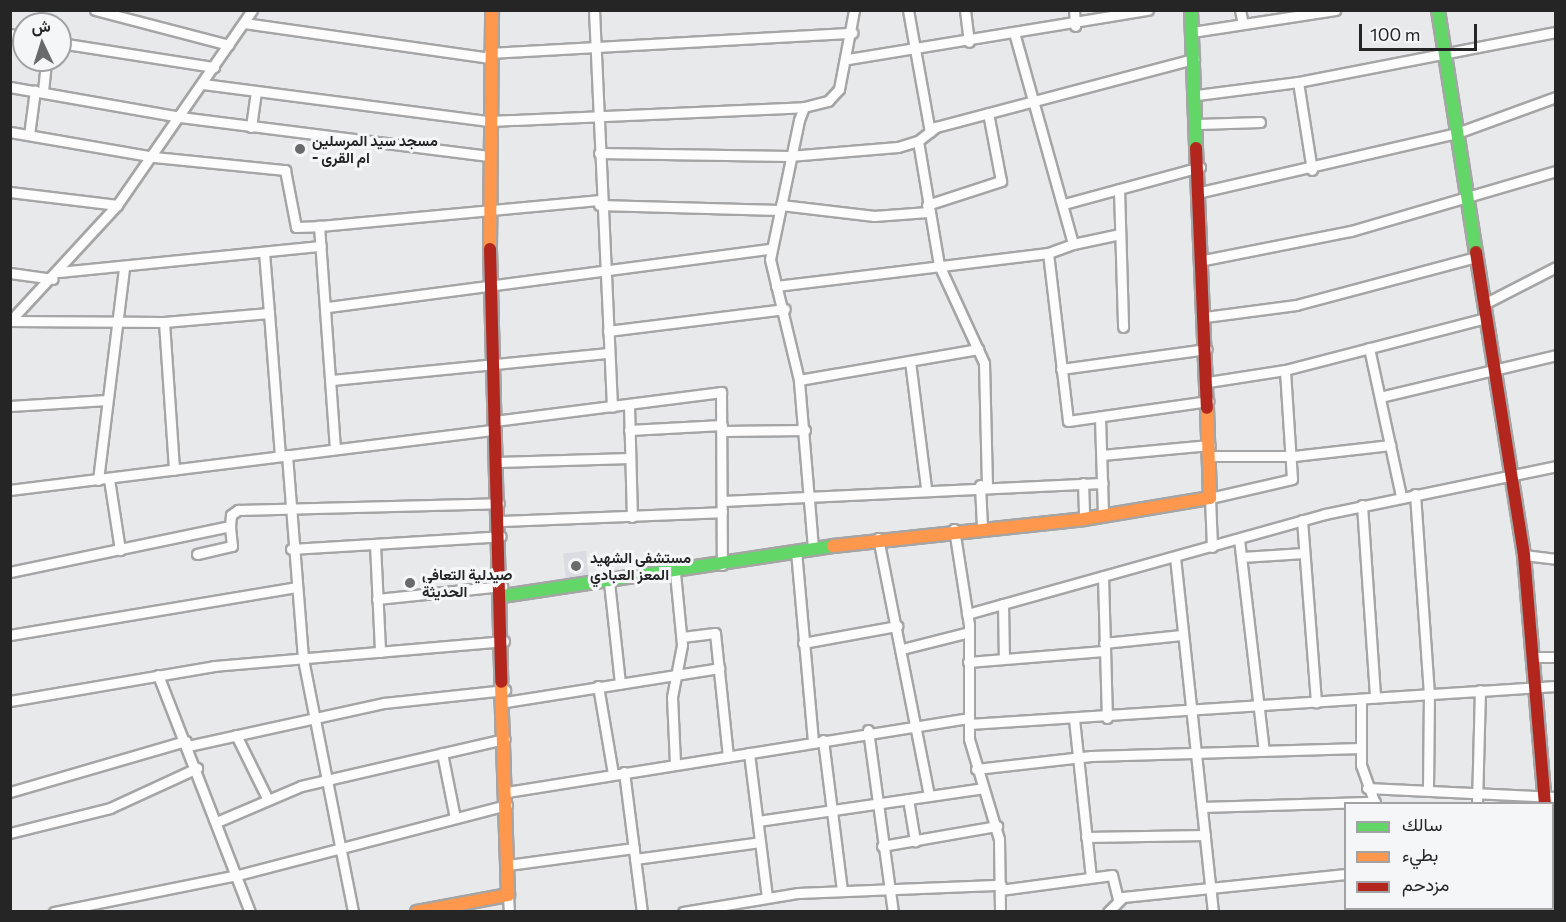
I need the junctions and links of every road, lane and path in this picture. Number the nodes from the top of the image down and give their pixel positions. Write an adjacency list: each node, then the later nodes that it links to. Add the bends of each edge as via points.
1 (95, 10): 23 (street)
2 (252, 10): 14 (street)
3 (492, 10): 26 (street)
4 (594, 10): 24 (street)
5 (854, 10): 19 (street)
6 (908, 10): 25 (street)
7 (965, 10): 21 (street)
8 (1074, 10): 16 (street)
9 (1148, 10): 16 (street)
10 (1191, 10): 17 (street)
11 (1240, 10): 15 (street)
12 (1335, 10): 15 (street)
13 (1438, 10): 27 (street)
14 (244, 23): 23 (street); 26 (street)
15 (1243, 24): 17 (street)
16 (1075, 26): 20 (street)
17 (1192, 32): 29 (street)
18 (1556, 32): 27 (street)
19 (852, 33): 24 (street); 28 (street)
20 (1015, 36): 21 (street); 39 (street)
21 (969, 42): 25 (street)
22 (72, 45): 30 (street)
23 (229, 45): 30 (street)
24 (595, 49): 26 (street); 42 (street)
25 (914, 50): 28 (street); 49 (street)
26 (489, 56): 44 (street)
27 (1445, 56): 32 (street); 50 (street)
28 (848, 59): 40 (street, via 834,96)
29 (1194, 59): 37 (street); 39 (street)
30 (214, 68): 33 (street)
31 (43, 72): 35 (street)
32 (1298, 82): 37 (street); 58 (street)
33 (202, 84): 36 (street); 43 (street)
34 (10, 87): 35 (street)
35 (39, 90): 43 (street); 51 (street)
36 (256, 92): 44 (street); 47 (street)
37 (1197, 95): 46 (street)
38 (1556, 97): 50 (street)
39 (1034, 102): 41 (street); 65 (street)
40 (804, 107): 42 (street); 55 (street)
41 (988, 113): 49 (street); 68 (street, via 1001,181)
42 (599, 116): 44 (street); 53 (street)
43 (180, 117): 47 (street); 56 (street)
44 (489, 121): 54 (street)
45 (1260, 122): 46 (street)
46 (1198, 124): 57 (street)
47 (251, 127): 54 (street)
48 (10, 132): 51 (street)
49 (930, 132): 52 (street)
50 (1457, 133): 58 (street); 63 (street)
51 (29, 135): 56 (street)
52 (918, 141): 55 (street); 68 (street)
53 (599, 153): 55 (street); 64 (street)
54 (489, 156): 69 (street)
55 (789, 156): 67 (street)
56 (154, 157): 66 (street); 70 (street, via 285,170 296,227)
57 (1200, 167): 60 (street); 62 (street)
58 (1312, 170): 62 (street)
59 (1556, 171): 63 (street)
60 (1119, 189): 65 (street); 71 (street)
61 (10, 192): 66 (street)
62 (1201, 192): 78 (street)
63 (1467, 199): 77 (street); 78 (street, via 1351,231)
64 (599, 203): 67 (street); 69 (street); 81 (street)
65 (1064, 204): 72 (street)
66 (117, 205): 84 (street)
67 (780, 207): 68 (street, via 874,216); 74 (street)
68 (928, 208): 79 (street)
69 (490, 210): 70 (street); 85 (street)
70 (319, 226): 73 (street)
71 (1120, 234): 72 (street); 95 (street)
72 (1073, 244): 76 (street)
73 (321, 246): 75 (street); 88 (street)
74 (771, 249): 81 (street); 86 (street)
75 (264, 252): 80 (street); 90 (street)
76 (1048, 253): 79 (street); 104 (street)
77 (1477, 257): 87 (street); 91 (street, via 1281,309)
78 (1204, 260): 91 (street)
79 (939, 265): 86 (street); 98 (street)
80 (124, 267): 84 (street); 94 (street)
81 (603, 267): 85 (street); 96 (street)
82 (1556, 267): 87 (street)
83 (10, 273): 84 (street)
84 (56, 276): 94 (street, via 10,321)
85 (490, 282): 88 (street); 103 (street)
86 (776, 286): 89 (street)
87 (1484, 304): 92 (street)
88 (328, 307): 107 (street)
89 (785, 309): 96 (street); 108 (street)
90 (269, 313): 93 (street); 125 (street)
91 (1205, 317): 99 (street)
92 (1486, 318): 97 (street); 106 (street)
93 (164, 322): 94 (street); 130 (street)
94 (118, 323): 111 (street)
95 (1124, 327)
96 (608, 331): 100 (street)
97 (1369, 348): 105 (street); 110 (street)
98 (978, 349): 102 (street); 136 (street, via 987,385)
99 (1207, 349): 104 (street); 109 (street)
100 (609, 353): 103 (street); 115 (street)
101 (1556, 355): 106 (street)
102 (910, 362): 108 (street); 137 (street)
103 (492, 364): 107 (street); 117 (street)
104 (1061, 369): 116 (street, via 1068,421)
105 (1285, 370): 109 (street); 126 (street)
106 (1495, 371): 110 (street); 131 (street)
107 (332, 380): 122 (street)
108 (799, 380): 120 (street)
109 (1208, 382): 112 (street)
110 (1380, 397): 121 (street)
111 (107, 400): 114 (street); 133 (street)
112 (1209, 401): 116 (street); 123 (street)
113 (628, 405): 115 (street); 118 (street, via 718,391); 119 (street)
114 (10, 406)
115 (612, 407): 117 (street)
116 (1100, 418): 124 (street)
117 (495, 425): 122 (street); 128 (street)
118 (722, 428): 119 (street); 120 (street); 143 (street)
119 (629, 430): 127 (street)
120 (805, 430): 141 (street)
121 (1390, 445): 126 (street); 140 (street)
122 (335, 449): 125 (street)
123 (1211, 451): 124 (street); 126 (street); 142 (street)
124 (1102, 455): 135 (street)
125 (284, 456): 130 (street); 146 (street)
126 (1294, 456): 142 (street, via 1289,481)
127 (630, 458): 128 (street); 149 (street)
128 (498, 462): 144 (street)
129 (1556, 466): 131 (street)
130 (174, 470): 132 (street)
131 (1510, 476): 139 (street); 167 (street)
132 (109, 479): 133 (street); 163 (street)
133 (98, 480): 138 (street)
134 (1083, 483): 135 (street); 136 (street); 150 (street)
135 (1103, 483): 148 (street)
136 (983, 485): 137 (street); 154 (street)
137 (926, 488): 141 (street)
138 (10, 490)
139 (1415, 494): 140 (street); 204 (street)
140 (1401, 496): 145 (street)
141 (810, 498): 143 (street); 161 (street)
142 (1210, 498): 148 (street); 160 (street)
143 (722, 501): 147 (street)
144 (499, 503): 146 (street); 151 (street)
145 (1362, 505): 152 (street); 206 (street)
146 (288, 508): 153 (street, via 234,510); 162 (street)
147 (722, 512): 149 (street); 171 (street)
148 (1104, 516): 150 (street)
149 (632, 517): 151 (street)
150 (1084, 519): 154 (street)
151 (500, 520): 156 (street)
152 (1302, 520): 158 (street); 165 (street)
153 (230, 526): 163 (street); 166 (street, via 232,546)
154 (982, 528): 155 (street)
155 (954, 529): 157 (street); 180 (street)
156 (501, 536): 159 (street); 177 (street)
157 (878, 538): 161 (street); 181 (street)
158 (1239, 539): 160 (street); 169 (street)
159 (375, 544): 162 (street); 178 (street)
160 (1212, 547): 168 (street)
161 (813, 548): 164 (street)
162 (291, 549): 176 (street)
163 (120, 550): 172 (street)
164 (796, 551): 171 (street); 187 (street)
165 (1304, 553): 169 (street); 209 (street)
166 (197, 554)
167 (1524, 555): 170 (street); 191 (street)
168 (1176, 557): 174 (street); 184 (street)
169 (1242, 557): 210 (street)
170 (1556, 559)
171 (722, 565): 173 (street)
172 (10, 572)
173 (675, 573): 175 (street); 185 (street)
174 (1103, 576): 179 (street); 188 (street)
175 (609, 582): 177 (street); 199 (street)
176 (296, 587): 183 (street); 193 (street)
177 (502, 591): 178 (street); 186 (street)
178 (377, 599): 190 (street)
179 (1003, 604): 180 (street); 194 (street)
180 (967, 614): 182 (street)
181 (897, 626): 187 (street); 189 (street)
182 (969, 632): 189 (street); 195 (street)
183 (10, 635)
184 (1182, 635): 188 (street); 211 (street)
185 (682, 637): 196 (street, via 715,633); 198 (street)
186 (504, 641): 190 (street); 205 (street)
187 (803, 643): 220 (street)
188 (1104, 647): 194 (street); 213 (street)
189 (902, 649): 216 (street)
190 (380, 652): 193 (street)
191 (1536, 657): 192 (street); 201 (street)
192 (1556, 657)
193 (303, 659): 197 (street); 212 (street)
194 (1004, 659): 195 (street)
195 (968, 662): 215 (street)
196 (719, 669): 198 (street); 227 (street)
197 (158, 675): 208 (street); 221 (street)
198 (676, 675): 199 (street); 229 (street)
199 (620, 683): 200 (street)
200 (598, 686): 205 (street); 233 (street)
201 (1538, 686): 202 (street); 203 (street); 244 (street)
202 (1556, 686)
203 (1480, 690): 204 (street); 240 (street)
204 (1429, 693): 206 (street); 237 (street)
205 (505, 696): 212 (street); 219 (street)
206 (1375, 698): 207 (street)
207 (1362, 699): 209 (street); 222 (street)
208 (10, 701)
209 (1316, 702): 210 (street)
210 (1257, 707): 211 (street); 223 (street)
211 (1191, 713): 213 (street); 226 (street)
212 (314, 717): 218 (street); 234 (street)
213 (1107, 718): 214 (street)
214 (1074, 719): 215 (street); 228 (street)
215 (968, 721): 216 (street); 231 (street)
216 (917, 723): 217 (street); 241 (street)
217 (868, 730): 220 (street); 247 (street)
218 (236, 735): 221 (street); 242 (street)
219 (505, 739): 224 (street); 239 (street)
220 (818, 741): 225 (street); 251 (street)
221 (187, 743): 230 (street); 238 (street)
222 (1361, 748): 223 (street); 236 (street)
223 (1264, 751): 226 (street)
224 (442, 753): 234 (street); 252 (street)
225 (749, 753): 227 (street); 254 (street)
226 (1196, 754): 228 (street); 250 (street)
227 (728, 756): 229 (street)
228 (1075, 758): 231 (street); 258 (street)
229 (675, 764): 232 (street)
230 (197, 768): 253 (street); 256 (street, via 110,808)
231 (976, 769): 235 (street)
232 (624, 772): 233 (street); 263 (street)
233 (613, 774): 239 (street)
234 (328, 779): 242 (street); 261 (street)
235 (983, 788): 241 (street); 255 (street)
236 (1367, 788): 237 (street); 245 (street)
237 (1428, 790): 240 (street)
238 (10, 792)
239 (507, 792): 249 (street)
240 (1478, 792): 244 (street); 246 (street)
241 (929, 796): 243 (street)
242 (267, 798): 253 (street)
243 (908, 799): 247 (street); 259 (street)
244 (1549, 799)
245 (1374, 802)
246 (1477, 802)
247 (877, 804): 251 (street); 262 (street)
248 (1344, 804): 250 (street)
249 (507, 805): 252 (street); 265 (street)
250 (1202, 807): 257 (street)
251 (832, 810): 254 (street); 272 (street)
252 (455, 818): 261 (street)
253 (219, 821): 267 (street)
254 (758, 822): 260 (street)
255 (997, 826): 259 (street); 269 (street)
256 (10, 832)
257 (1205, 835): 258 (street); 270 (street)
258 (1086, 837): 268 (street)
259 (915, 841): 262 (street)
260 (760, 842): 264 (street); 274 (street)
261 (341, 845): 267 (street); 278 (street)
262 (882, 846): 271 (street)
263 (634, 848): 264 (street); 265 (street)
264 (635, 859): 281 (street)
265 (508, 865): 273 (street)
266 (1344, 874): 270 (street)
267 (238, 875): 276 (street); 277 (street)
268 (1091, 877): 269 (street); 275 (street, via 1114,876)
269 (1000, 887): 271 (street); 284 (street)
270 (1210, 887): 275 (street); 286 (street)
271 (889, 888): 272 (street); 283 (street)
272 (842, 890): 274 (street)
273 (508, 895): 279 (street); 280 (street)
274 (767, 897): 282 (street)
275 (1118, 899): 285 (street)
276 (54, 912)
277 (250, 912)
278 (353, 912)
279 (417, 912)
280 (509, 912)
281 (642, 912)
282 (683, 912)
283 (893, 912)
284 (1000, 912)
285 (1108, 912)
286 (1213, 912)

